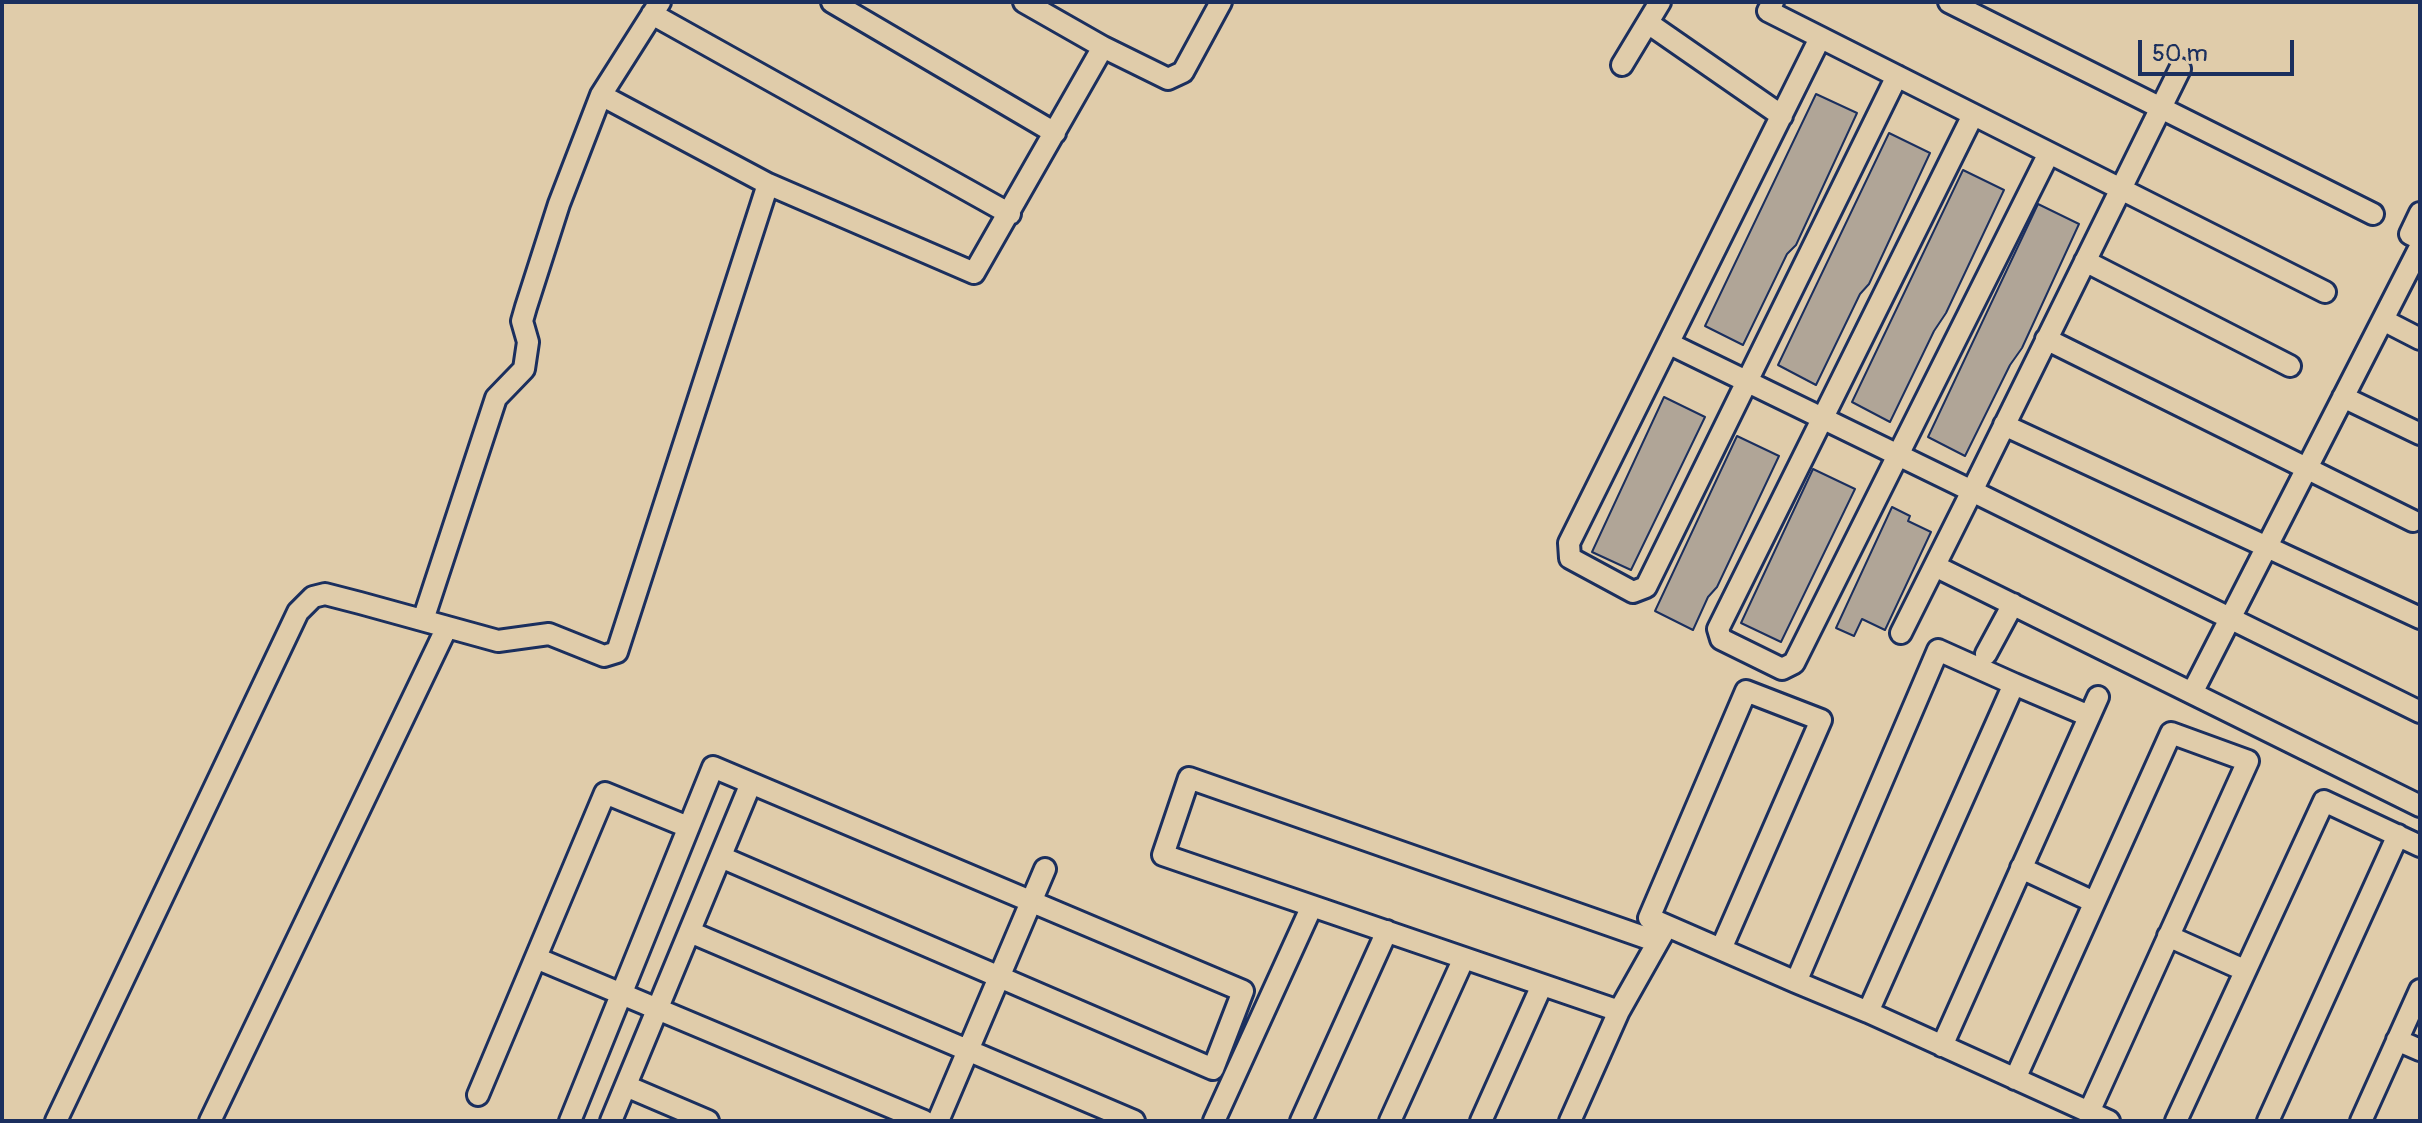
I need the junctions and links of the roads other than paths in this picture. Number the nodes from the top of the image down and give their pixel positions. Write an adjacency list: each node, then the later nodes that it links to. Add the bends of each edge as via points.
1 (832, 2): 18 (street)
2 (1024, 2): 10 (street)
3 (1660, 2): 8 (street)
4 (1773, 2): 9 (street, via 1768,11)
5 (1949, 2): 15 (street)
6 (1218, 3): 10 (street, via 1183,72 1173,78)
7 (656, 8): 14 (street); 23 (street)
8 (1648, 23): 11 (street); 17 (street)
9 (1820, 38): 13 (street); 17 (street)
10 (1103, 47): 18 (street)
11 (1622, 65)
12 (2180, 69): 15 (street)
13 (1897, 76): 16 (street); 34 (street)
14 (601, 95): 20 (street); 48 (street, via 522,321 528,342 524,369 496,398)
15 (2160, 108): 21 (street); 24 (street)
16 (1973, 115): 19 (street); 36 (street)
17 (1782, 116): 32 (street)
18 (1055, 133): 23 (street)
19 (2049, 153): 21 (street); 39 (street)
20 (768, 184): 23 (street, via 974,273); 49 (street, via 617,652 604,656 549,634 498,641)
21 (2120, 189): 27 (street); 28 (street)
22 (2420, 213): 25 (street, via 2410,234)
23 (1010, 214)
24 (2373, 214)
25 (2420, 239)
26 (2420, 247): 29 (street)
27 (2085, 261): 30 (street); 33 (street)
28 (2325, 292)
29 (2383, 320): 31 (street); 35 (street)
30 (2046, 339): 37 (street); 40 (street)
31 (2420, 339)
32 (1670, 344): 34 (street); 34 (street, via 1569,543 1570,558 1633,592 1646,587)
33 (2290, 366)
34 (1746, 381): 36 (street)
35 (2343, 397): 38 (street); 40 (street)
36 (1822, 418): 39 (street); 39 (street, via 1718,629 1721,639 1782,669 1794,663)
37 (2004, 425): 41 (street); 43 (street)
38 (2420, 434)
39 (1899, 456): 41 (street)
40 (2307, 468): 42 (street); 43 (street)
41 (1972, 491): 44 (street); 47 (street)
42 (2413, 521)
43 (2268, 545): 46 (street); 47 (street)
44 (1935, 566): 45 (street); 50 (street)
45 (2013, 604): 51 (street); 53 (street)
46 (2420, 618)
47 (2230, 619): 53 (street); 55 (street)
48 (423, 620): 49 (street); 92 (street, via 325,594 313,597 298,612)
49 (447, 627): 93 (street)
50 (1901, 633)
51 (1986, 654)
52 (2014, 684): 56 (street); 77 (street, via 1938,650); 83 (street)
53 (2192, 693): 58 (street)
54 (2098, 697): 56 (street)
55 (2420, 712)
56 (2089, 716): 63 (street)
57 (751, 783): 59 (street, via 713,767); 62 (street); 65 (street)
58 (2420, 806)
59 (688, 827): 73 (street, via 605,793); 80 (street)
60 (2398, 835): 61 (street); 75 (street, via 2324,801); 107 (street)
61 (2420, 846)
62 (721, 857): 69 (street); 76 (street)
63 (2021, 868): 66 (street); 85 (street)
64 (1045, 869): 65 (street)
65 (1031, 901): 76 (street); 76 (street, via 1243,991 1213,1069)
66 (2094, 902): 71 (street, via 2171,733 2248,761); 88 (street)
67 (1312, 906): 68 (street); 70 (street, via 1163,855 1189,778); 100 (street)
68 (1387, 931): 74 (street); 101 (street)
69 (690, 932): 81 (street); 86 (street)
70 (1662, 934): 72 (street); 72 (street, via 1649,918 1746,691 1821,720); 82 (street)
71 (2168, 936): 75 (street); 91 (street)
72 (1721, 949): 77 (street)
73 (536, 958): 80 (street); 90 (street)
74 (1464, 958): 78 (street); 102 (street)
75 (2244, 970): 106 (street)
76 (999, 976): 86 (street)
77 (1796, 982): 83 (street)
78 (1542, 985): 82 (street); 103 (street)
79 (2420, 990): 84 (street)
80 (621, 994): 81 (street); 94 (street)
81 (658, 1009): 89 (street); 97 (street)
82 (1619, 1011): 104 (street)
83 (1868, 1012): 85 (street)
84 (2397, 1040): 87 (street); 108 (street)
85 (1942, 1046): 88 (street)
86 (968, 1050): 98 (street); 99 (street)
87 (2420, 1050)
88 (2015, 1079): 91 (street)
89 (626, 1086): 95 (street); 96 (street)
90 (478, 1095)
91 (2089, 1112): 105 (street)
92 (56, 1121)
93 (210, 1121)
94 (570, 1121)
95 (611, 1121)
96 (708, 1121)
97 (924, 1121)
98 (938, 1121)
99 (1134, 1121)
100 (1214, 1121)
101 (1301, 1121)
102 (1390, 1121)
103 (1481, 1121)
104 (1570, 1121)
105 (2109, 1121)
106 (2176, 1121)
107 (2268, 1121)
108 (2361, 1121)

